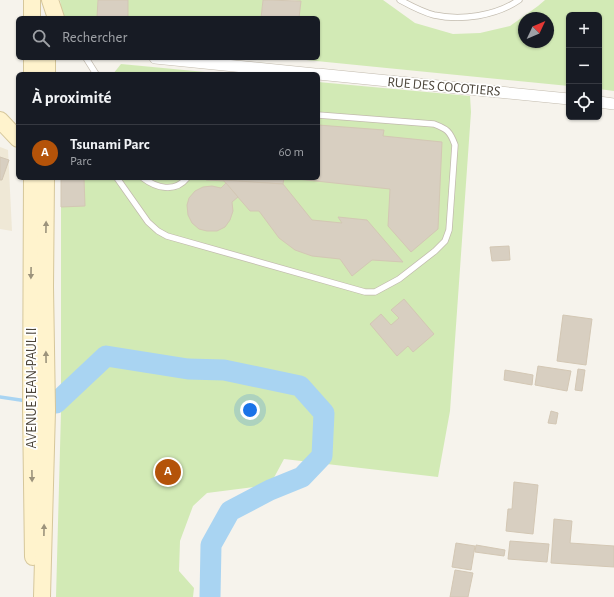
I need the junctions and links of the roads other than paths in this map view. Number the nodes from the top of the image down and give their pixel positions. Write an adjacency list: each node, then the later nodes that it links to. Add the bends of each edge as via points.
1 (32, 0): 6 (main road)
2 (46, 0): 7 (main road)
3 (50, 0): 8 (main road)
4 (400, 0): 5 (lane, via 435,15 456,17 477,16 497,11)
5 (519, 0)
6 (32, 16)
7 (46, 16)
8 (55, 16)
9 (32, 60): 13 (main road)
10 (47, 60): 14 (main road)
11 (87, 60): 15 (lane)
12 (175, 60): 16 (street)
13 (32, 72)
14 (47, 72)
15 (95, 72)
16 (295, 72)
17 (320, 74): 18 (street, RUE DES COCOTIERS)
18 (566, 99)
19 (602, 102): 20 (street)
20 (614, 104)
21 (320, 115): 27 (lane, via 434,124 446,129 455,145 449,230 445,241 399,279 375,292 365,292 167,236 148,222)
22 (0, 120): 23 (main road); 24 (main road)
23 (16, 124)
24 (16, 137)
25 (32, 180): 30 (main road, AVENUE JEAN-PAUL II, one-way to 30)
26 (46, 180): 31 (main road, AVENUE JEAN-PAUL II, one-way to 26, via 47,403)
27 (118, 180)
28 (146, 180): 29 (lane, via 152,185 164,188 175,186)
29 (184, 180)
30 (31, 597)
31 (42, 597)

